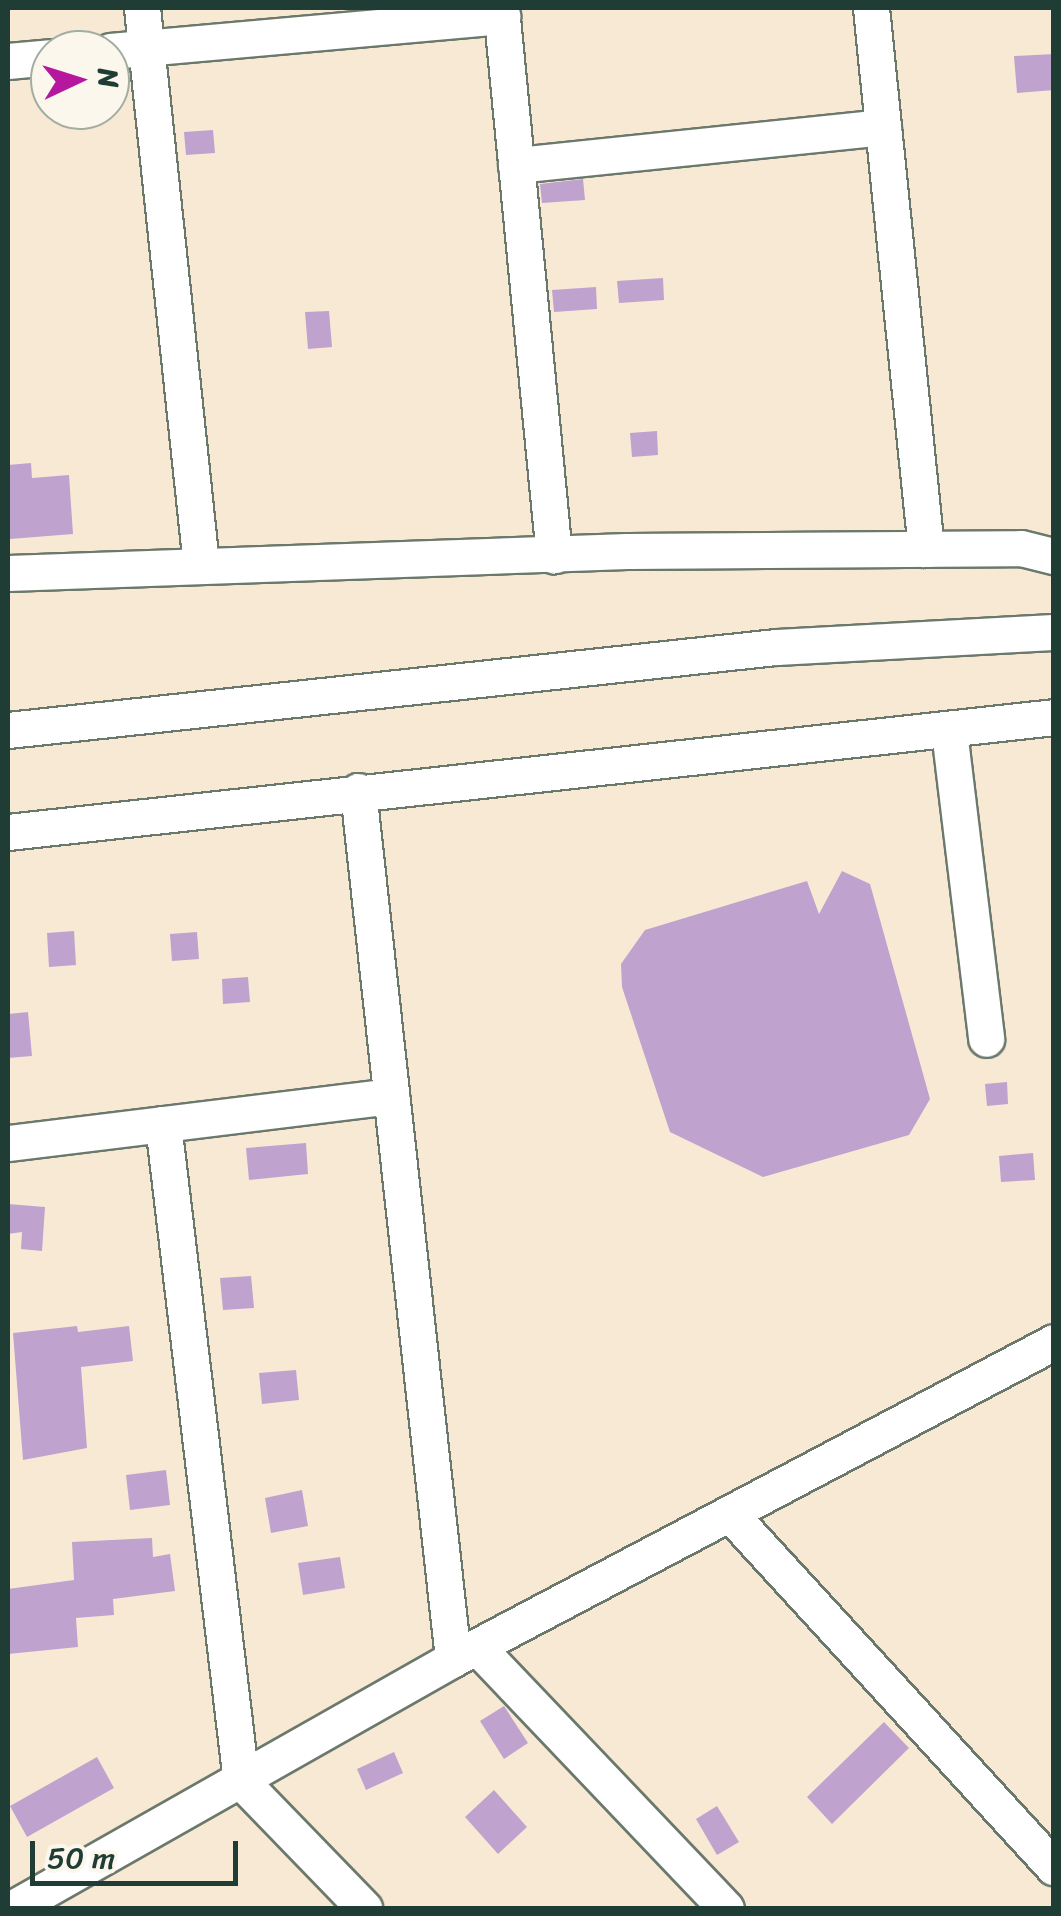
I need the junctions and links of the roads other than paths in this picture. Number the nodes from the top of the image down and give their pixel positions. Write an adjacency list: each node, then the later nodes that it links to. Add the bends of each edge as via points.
1 (142, 8): 4 (street)
2 (872, 8): 6 (street)
3 (502, 12): 4 (street); 7 (street)
4 (146, 48): 5 (street); 11 (street)
5 (130, 50)
6 (884, 127): 7 (street); 8 (street)
7 (516, 165): 9 (street)
8 (926, 548): 9 (street); 10 (street, via 1020,548)
9 (554, 555): 11 (street)
10 (1054, 556)
11 (200, 565): 12 (street)
12 (8, 572)
13 (1054, 632): 15 (street, via 776,647)
14 (1054, 716): 16 (street)
15 (8, 730)
16 (949, 731): 17 (street); 19 (street)
17 (358, 791): 18 (street); 20 (street)
18 (8, 832)
19 (986, 1039)
20 (391, 1096): 21 (street); 25 (street)
21 (163, 1124): 22 (street); 26 (street)
22 (8, 1143)
23 (1054, 1342): 24 (street)
24 (732, 1515): 25 (street); 27 (street)
25 (466, 1654): 26 (street); 30 (street)
26 (241, 1780): 28 (street); 29 (street)
27 (1054, 1867)
28 (13, 1908)
29 (364, 1908)
30 (726, 1908)

